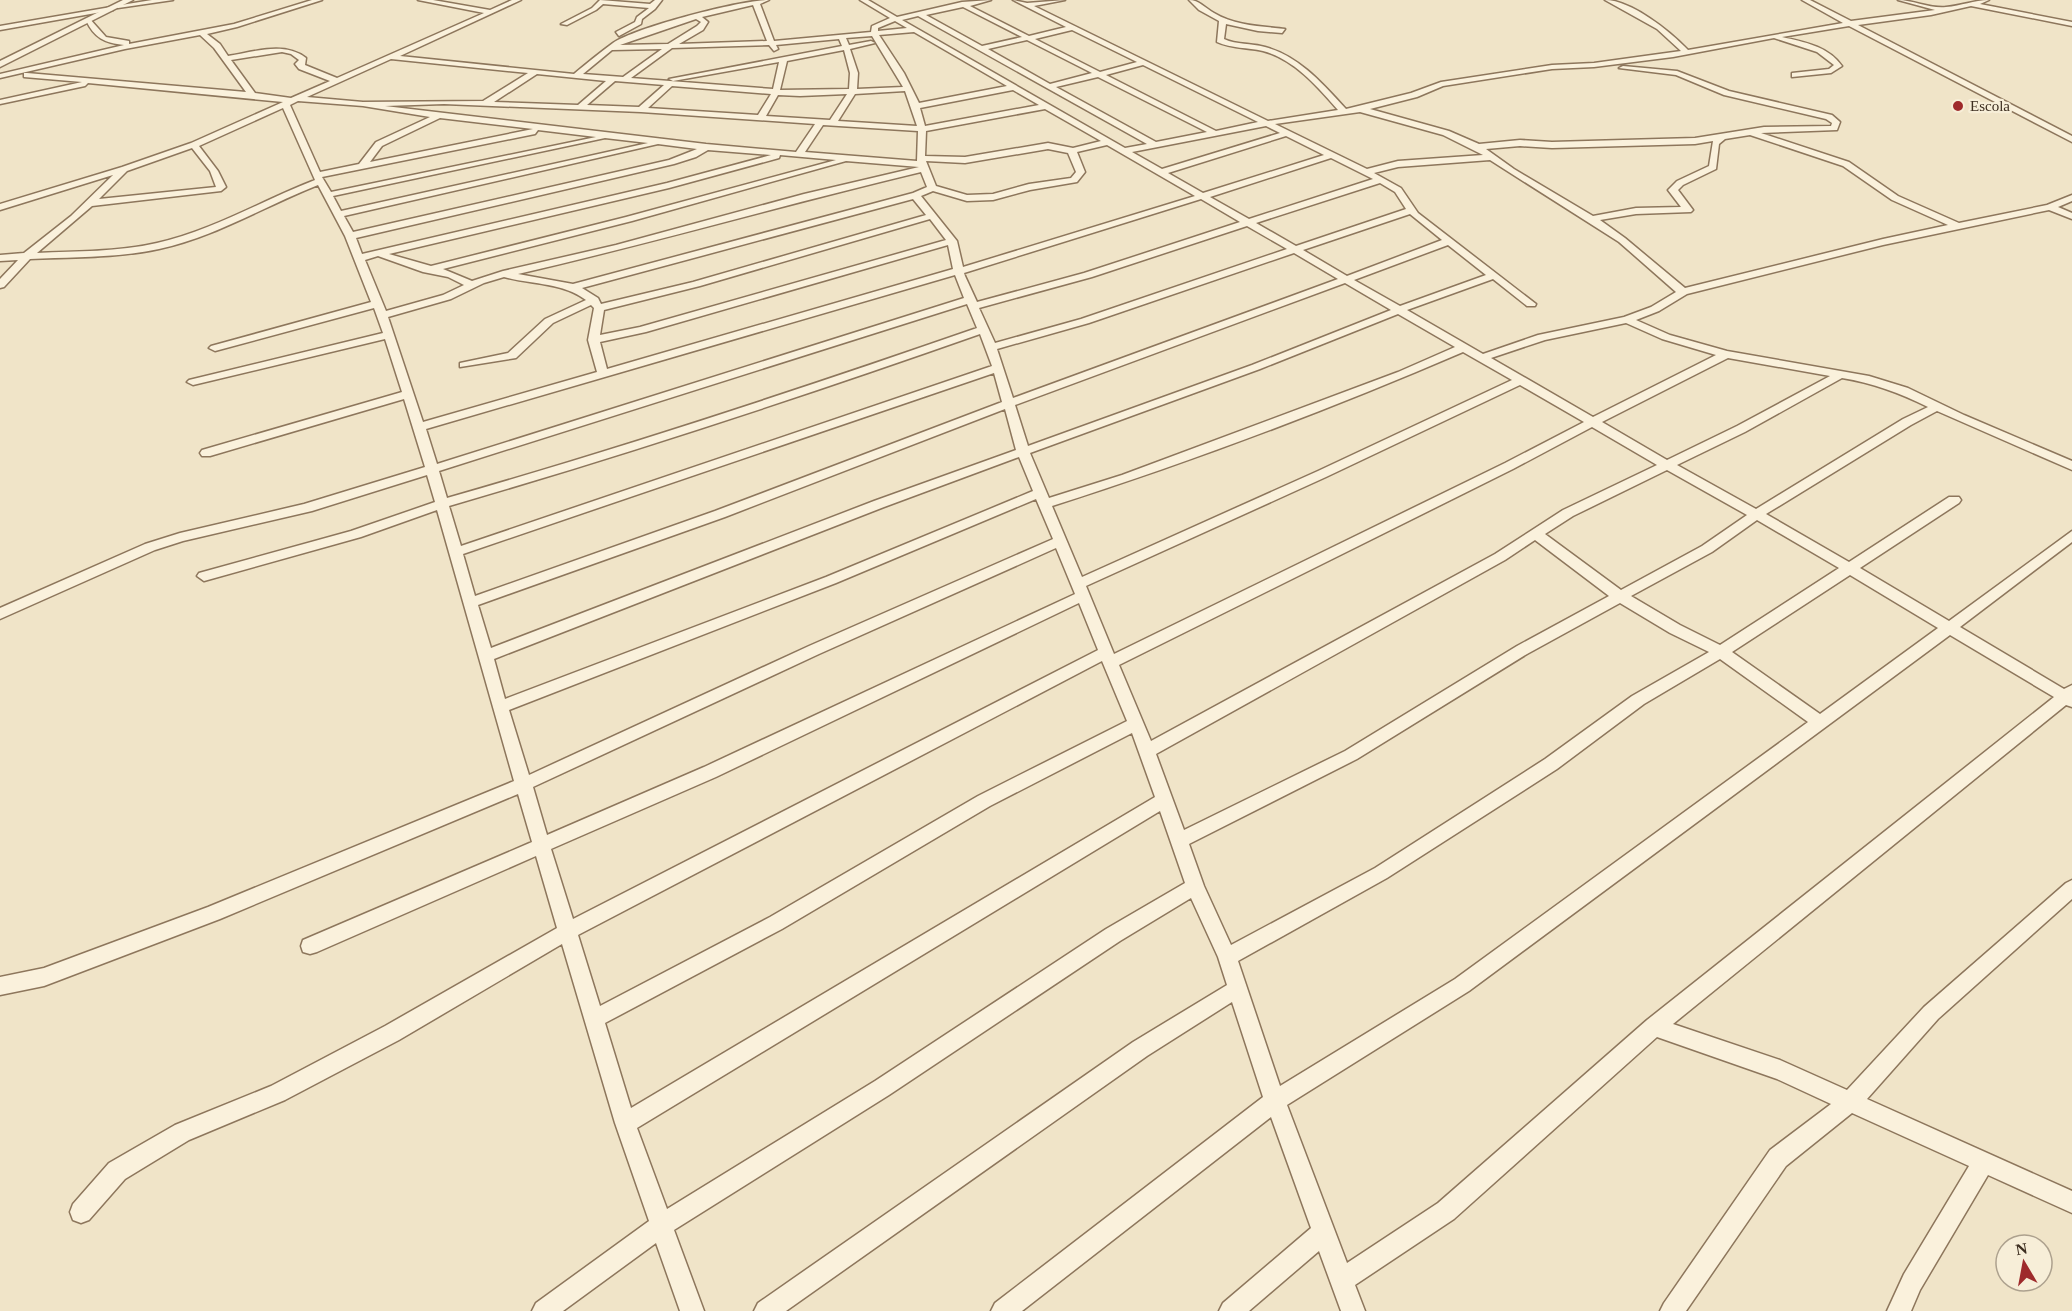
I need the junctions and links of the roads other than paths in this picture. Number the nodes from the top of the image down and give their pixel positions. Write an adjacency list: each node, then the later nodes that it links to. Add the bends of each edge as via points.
1 (129, 0): 23 (street)
2 (170, 0): 23 (street)
3 (319, 0): 38 (street)
4 (421, 0): 25 (street)
5 (518, 0): 25 (street)
6 (659, 0): 22 (street)
7 (725, 0): 20 (street)
8 (766, 0): 20 (street)
9 (862, 0): 28 (street)
10 (988, 0): 19 (street)
11 (1016, 0): 21 (street)
12 (1062, 0): 21 (street)
13 (1192, 0): 30 (street)
14 (1608, 0): 50 (street, via 1659,26)
15 (1805, 0): 32 (street)
16 (1901, 0): 24 (street)
17 (603, 1): 22 (street); 31 (street)
18 (1977, 1): 24 (street); 33 (street)
19 (958, 2): 26 (street); 42 (street)
20 (757, 3): 27 (street); 43 (street)
21 (1026, 4): 35 (street)
22 (652, 6): 45 (street, via 639,18 639,23)
23 (115, 7): 29 (street); 34 (street)
24 (1943, 9): 32 (street)
25 (490, 12): 52 (street)
26 (920, 14): 28 (street); 49 (street)
27 (697, 16): 46 (street, via 705,22 700,28); 47 (street)
28 (895, 19): 36 (street); 41 (street, via 874,27)
29 (89, 20): 44 (street, via 102,38); 56 (street)
30 (1223, 20): 37 (street, via 1246,29); 85 (street, via 1220,40 1275,52 1319,83)
31 (565, 24)
32 (1852, 24): 40 (street); 99 (street)
33 (2072, 24)
34 (2, 27)
35 (1073, 28): 42 (street); 55 (street)
36 (914, 30): 41 (street); 51 (street)
37 (1282, 31)
38 (202, 34): 44 (street); 53 (street, via 217,45)
39 (842, 37): 41 (street); 43 (street); 48 (street)
40 (1775, 37): 50 (street); 62 (street, via 1822,52 1838,66 1832,71)
41 (878, 38): 48 (street); 71 (street)
42 (1028, 38): 49 (street); 60 (street)
43 (771, 43): 46 (street); 54 (street)
44 (140, 44): 59 (street)
45 (598, 45)
46 (670, 46): 47 (street); 66 (street)
47 (610, 48): 63 (street)
48 (847, 48): 54 (street); 73 (street, via 857,77)
49 (982, 48): 51 (street); 70 (street)
50 (1686, 52): 57 (street)
51 (955, 54): 72 (street)
52 (389, 57): 58 (street); 67 (street)
53 (226, 59): 67 (street, via 289,50 303,60 299,64 302,67); 75 (street)
54 (781, 60): 68 (street); 74 (street, via 783,75)
55 (1143, 63): 60 (street); 91 (street)
56 (0, 64)
57 (1594, 65): 84 (street, via 1552,66 1536,72 1441,84); 95 (street, via 1677,73 1727,93 1812,112 1836,122 1834,128)
58 (537, 71): 63 (street); 78 (street)
59 (11, 74): 61 (street); 65 (street)
60 (1098, 74): 70 (street); 96 (street)
61 (0, 75)
62 (1795, 75)
63 (576, 76): 64 (street)
64 (614, 79): 66 (street); 82 (street)
65 (102, 80): 75 (street); 77 (street)
66 (624, 80): 68 (street)
67 (337, 81): 76 (street)
68 (646, 82): 69 (street)
69 (670, 84): 74 (street); 83 (street)
70 (1050, 86): 72 (street); 103 (street)
71 (907, 89): 73 (street); 80 (street)
72 (1019, 90): 80 (street); 81 (street)
73 (852, 92): 74 (street); 90 (street)
74 (776, 93): 87 (street)
75 (252, 95): 76 (street)
76 (291, 101): 79 (street); 102 (street); 119 (street)
77 (0, 102)
78 (487, 103): 79 (street); 82 (street); 88 (street)
79 (363, 104): 86 (street)
80 (916, 106): 93 (street)
81 (1046, 106): 93 (street); 101 (street)
82 (579, 108): 83 (street)
83 (640, 110): 87 (street)
84 (1363, 110): 85 (street); 105 (street, via 1446,133)
85 (1344, 112): 91 (street)
86 (438, 116): 88 (street); 114 (street, via 384,141)
87 (760, 117): 89 (street)
88 (464, 119): 92 (street)
89 (821, 121): 90 (street); 109 (street)
90 (833, 122): 93 (street)
91 (1268, 123): 94 (street); 96 (street)
92 (546, 128): 97 (street); 114 (street)
93 (922, 129): 113 (street)
94 (1288, 133): 110 (street); 116 (street)
95 (1753, 133): 98 (street); 134 (street, via 1846,164 1895,198)
96 (1216, 134): 103 (street)
97 (615, 135): 100 (street); 119 (street)
98 (1721, 139): 105 (street, via 1552,145 1520,142); 132 (street, via 1715,143 1713,167 1673,190 1688,210 1636,211)
99 (2072, 139)
100 (664, 141): 104 (street); 129 (street)
101 (1108, 141): 106 (street); 107 (street)
102 (194, 145): 115 (street); 125 (street, via 214,171 221,187 218,189)
103 (1155, 145): 107 (street)
104 (706, 147): 108 (street); 135 (street, via 670,162)
105 (1478, 147): 111 (street)
106 (1072, 151): 113 (street, via 1048,146); 120 (street, via 1081,172 1074,180 976,199)
107 (1124, 151): 116 (street)
108 (785, 153): 109 (street); 121 (street)
109 (799, 154): 112 (street)
110 (1332, 155): 117 (street); 123 (street)
111 (1491, 157): 117 (street, via 1398,164); 132 (street)
112 (853, 158): 113 (street); 121 (street)
113 (922, 164): 120 (street); 145 (street, via 618,248)
114 (362, 166): 119 (street)
115 (125, 169): 125 (street); 126 (street)
116 (1162, 172): 123 (street)
117 (1367, 172): 118 (street)
118 (1382, 179): 128 (street, via 1398,190); 133 (street)
119 (322, 184): 129 (street); 140 (street, via 280,196 187,238 156,246)
120 (932, 188): 122 (street)
121 (678, 194): 139 (street); 144 (street)
122 (916, 195): 130 (street); 150 (street)
123 (1203, 196): 133 (street); 143 (street)
124 (2072, 198): 127 (street)
125 (91, 203): 140 (street)
126 (0, 207)
127 (2050, 207): 131 (street); 134 (street)
128 (1410, 211): 137 (street); 138 (street)
129 (338, 215): 135 (street)
130 (932, 216): 136 (street); 153 (street, via 696,284)
131 (2072, 216)
132 (1592, 219): 151 (street)
133 (1245, 222): 138 (street); 152 (street, via 1088,275)
134 (1960, 227): 151 (street)
135 (350, 236): 142 (street)
136 (952, 241): 143 (street); 160 (street, via 642,330)
137 (1449, 241): 146 (street); 147 (street)
138 (1293, 249): 147 (street); 161 (street, via 1085,321)
139 (381, 254): 142 (street); 144 (street)
140 (28, 255): 141 (street); 148 (street)
141 (0, 258)
142 (359, 258): 155 (street)
143 (959, 269): 152 (street); 168 (street)
144 (427, 270): 149 (street)
145 (503, 274): 149 (street); 150 (street)
146 (1493, 276): 154 (street); 156 (street)
147 (1345, 278): 156 (street); 173 (street)
148 (0, 285)
149 (472, 285): 155 (street, via 447,297)
150 (573, 286): 153 (street)
151 (1683, 292): 157 (street)
152 (972, 303): 158 (street); 181 (street)
153 (596, 304): 160 (street); 166 (street, via 549,321 512,356)
154 (1531, 304)
155 (379, 310): 159 (street); 163 (street)
156 (1401, 311): 162 (street); 177 (street, via 1256,368)
157 (1627, 320): 164 (street); 165 (street, via 1542,337)
158 (984, 329): 161 (street); 184 (street, via 608,456)
159 (389, 335): 171 (street); 172 (street)
160 (594, 340): 168 (street)
161 (991, 347): 167 (street)
162 (1465, 347): 165 (street); 182 (street, via 1127,478)
163 (215, 348)
164 (1726, 354): 169 (street); 175 (street)
165 (1484, 357): 170 (street)
166 (464, 364)
167 (998, 368): 173 (street); 189 (street)
168 (603, 374): 176 (street)
169 (1839, 375): 174 (street, via 1904,390); 179 (street)
170 (1521, 380): 175 (street); 192 (street)
171 (193, 382)
172 (408, 394): 176 (street); 178 (street)
173 (1010, 403): 177 (street); 194 (street, via 742,506)
174 (1937, 407): 180 (street); 185 (street)
175 (1594, 421): 179 (street); 199 (street)
176 (419, 427): 181 (street)
177 (1023, 451): 182 (street); 198 (street)
178 (206, 453)
179 (1667, 465): 185 (street); 186 (street, via 1568,513)
180 (2072, 466)
181 (432, 468): 184 (street); 195 (street, via 307,508 150,547)
182 (1042, 499): 188 (street); 201 (street)
183 (1954, 500): 190 (street)
184 (442, 504): 189 (street); 191 (street, via 356,534)
185 (1756, 515): 190 (street); 193 (street, via 1707,549)
186 (1537, 535): 193 (street); 204 (street)
187 (2072, 535): 196 (street)
188 (1061, 541): 192 (street); 205 (street)
189 (456, 552): 194 (street)
190 (1848, 568): 196 (street); 197 (street)
191 (204, 576)
192 (1081, 589): 199 (street); 208 (street, via 710,772)
193 (1618, 596): 197 (street); 207 (street, via 1350,755)
194 (470, 603): 198 (street)
195 (0, 614)
196 (1949, 626): 200 (street); 202 (street)
197 (1722, 652): 202 (street); 213 (street, via 1638,700 1551,764 1381,873)
198 (485, 656): 201 (street)
199 (1107, 658): 203 (street); 211 (street)
200 (2069, 696): 217 (street)
201 (500, 707): 205 (street)
202 (1819, 722): 218 (street, via 1462,985)
203 (1135, 724): 204 (street); 216 (street, via 984,801 776,923)
204 (1147, 751): 206 (street)
205 (525, 784): 208 (street); 214 (street, via 214,913 44,977)
206 (1165, 799): 207 (street); 220 (street)
207 (1180, 840): 209 (street)
208 (542, 846): 211 (street); 212 (street)
209 (1195, 886): 213 (street); 224 (street)
210 (2072, 888): 219 (street, via 1931,1013)
211 (566, 932): 216 (street); 223 (street, via 392,1033 278,1093 182,1132 117,1171)
212 (310, 946)
213 (1227, 957): 215 (street)
214 (0, 986)
215 (1238, 988): 218 (street); 229 (street, via 1140,1049)
216 (594, 1018): 220 (street)
217 (1654, 1028): 219 (street, via 1780,1070); 226 (street, via 1446,1211)
218 (1275, 1101): 225 (street); 230 (street)
219 (1850, 1102): 221 (street); 233 (street, via 1778,1158)
220 (624, 1123): 224 (street)
221 (1984, 1162): 222 (street); 234 (street, via 1912,1282)
222 (2072, 1202)
223 (81, 1212)
224 (662, 1225): 227 (street); 228 (street)
225 (1325, 1231): 226 (street); 231 (street)
226 (1342, 1280): 232 (street)
227 (544, 1311)
228 (692, 1311)
229 (766, 1311)
230 (1003, 1311)
231 (1231, 1311)
232 (1353, 1311)
233 (1672, 1311)
234 (1899, 1311)

